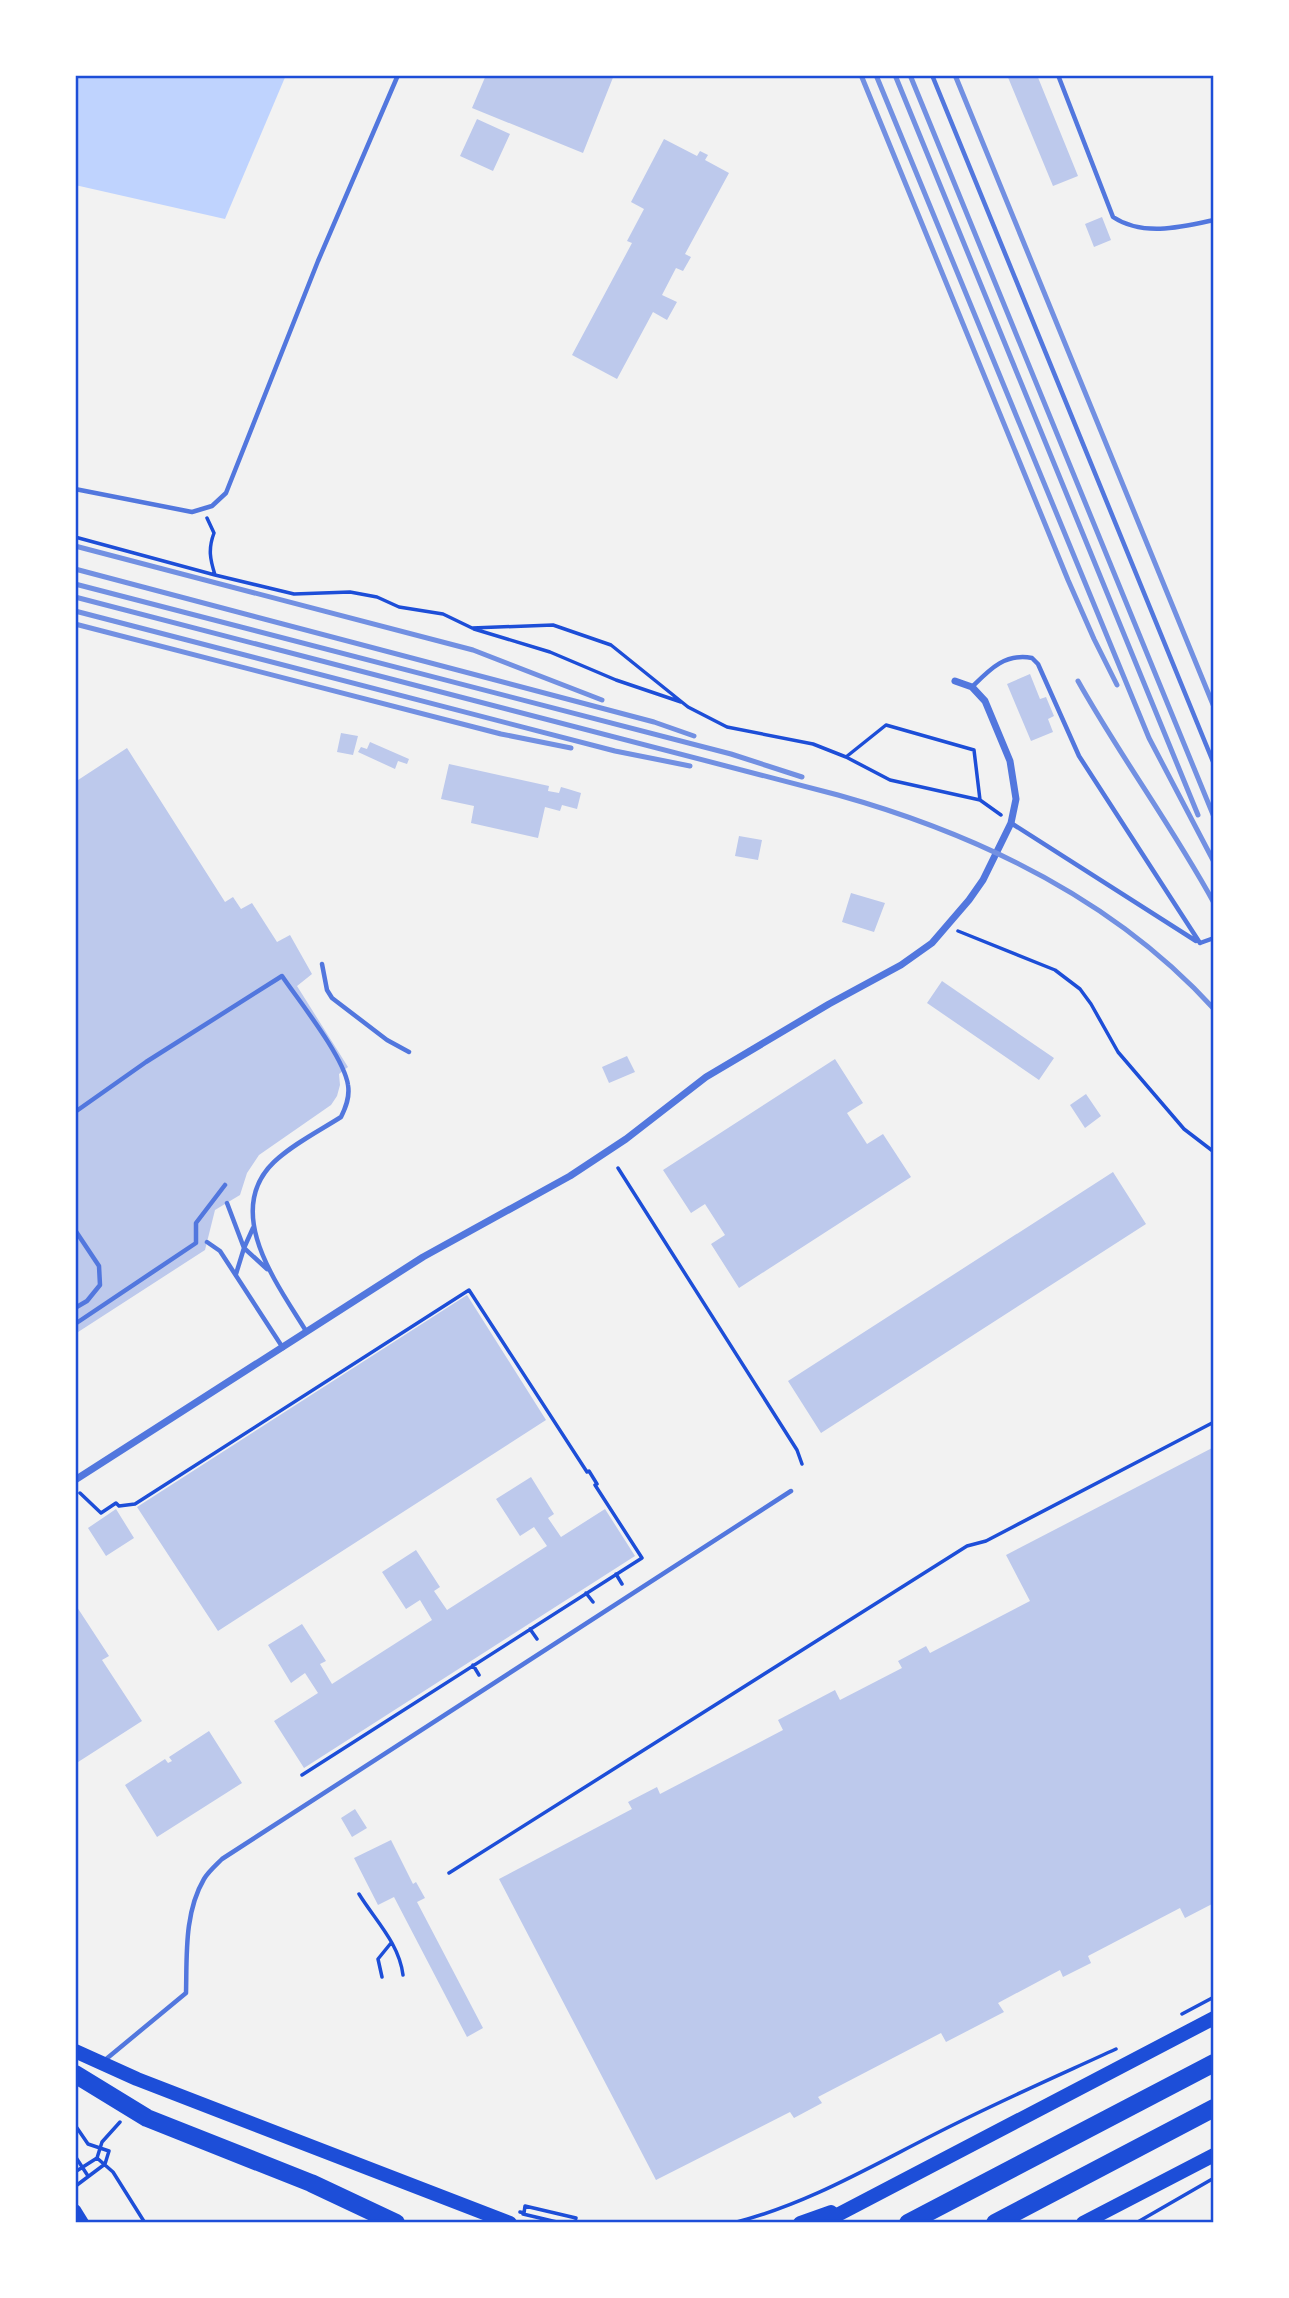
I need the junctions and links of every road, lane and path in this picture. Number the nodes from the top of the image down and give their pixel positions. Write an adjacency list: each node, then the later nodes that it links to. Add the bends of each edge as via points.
1 (398, 75): 6 (lane, via 318,261 230,485 220,500)
2 (932, 75): 14 (lane)
3 (1058, 75): 4 (lane, via 1114,217 1154,229)
4 (1214, 220)
5 (75, 489): 6 (lane, via 192,512)
6 (204, 510): 8 (path, via 214,533 209,545)
7 (75, 537): 8 (path)
8 (215, 575): 9 (path, via 294,594 350,592 377,597 399,607 443,614)
9 (471, 628): 12 (path, via 550,652); 12 (path, via 553,625 611,645)
10 (955, 681): 11 (street)
11 (972, 687): 16 (street, via 985,701 1010,761 1016,799); 19 (lane, via 994,666 1012,657 1032,658 1038,664 1079,756)
12 (683, 703): 13 (path, via 727,727 813,744)
13 (846, 757): 15 (path, via 890,780); 15 (path, via 886,725 974,750)
14 (1214, 764)
15 (980, 800): 16 (path)
16 (1011, 823): 17 (street, via 983,880); 19 (lane)
17 (946, 926): 23 (path, via 1055,970 1080,989 1118,1052 1184,1129); 35 (street, via 932,943 901,965 706,1077 570,1176 423,1257)
18 (1214, 937): 19 (lane)
19 (1200, 943)
20 (322, 964): 21 (lane, via 332,998)
21 (409, 1052)
22 (75, 1112): 27 (lane, via 282,976 348,1081 347,1103 341,1117 272,1164 256,1193)
23 (1214, 1152)
24 (618, 1168): 38 (path)
25 (225, 1185): 34 (lane, via 196,1223 196,1243)
26 (227, 1203): 30 (lane)
27 (254, 1227): 30 (lane); 31 (lane)
28 (75, 1230): 33 (lane, via 99,1266 100,1286)
29 (207, 1241): 32 (lane)
30 (244, 1248): 31 (lane); 32 (lane)
31 (271, 1272): 35 (lane)
32 (236, 1274): 36 (lane)
33 (75, 1308)
34 (75, 1324)
35 (306, 1332): 36 (street)
36 (283, 1348): 39 (street)
37 (1214, 1422): 51 (path, via 986,1541 967,1546)
38 (802, 1464)
39 (75, 1480)
40 (791, 1491): 62 (lane, via 222,1859 204,1878 194,1902 187,1938 186,1993)
41 (80, 1493): 42 (path, via 101,1513 116,1503 135,1504 469,1290 642,1558)
42 (616, 1574): 43 (path); 44 (path)
43 (622, 1584)
44 (586, 1593): 45 (path); 46 (path)
45 (593, 1602)
46 (530, 1629): 47 (path); 48 (path)
47 (537, 1639)
48 (473, 1665): 49 (path); 50 (path)
49 (479, 1675)
50 (302, 1776)
51 (449, 1873)
52 (359, 1894): 53 (path)
53 (392, 1943): 54 (path); 55 (path, via 378,1959)
54 (403, 1975)
55 (382, 1977)
56 (1214, 1997): 57 (path)
57 (1179, 2016)
58 (1214, 2018): 75 (main road)
59 (1122, 2046): 83 (path, via 819,2193)
60 (75, 2051): 81 (main road)
61 (1214, 2063): 86 (highway)
62 (94, 2068)
63 (80, 2075): 64 (lane); 80 (highway, via 147,2118 312,2183)
64 (75, 2083)
65 (1214, 2108): 87 (highway)
66 (75, 2125): 69 (path, via 88,2144 109,2151)
67 (1214, 2155): 88 (main road)
68 (75, 2156): 70 (path)
69 (105, 2164): 70 (path, via 97,2158); 72 (path); 79 (path)
70 (83, 2168): 71 (path); 72 (path)
71 (75, 2172)
72 (88, 2176): 74 (path)
73 (1214, 2178): 89 (path)
74 (77, 2185)
75 (894, 2185): 84 (main road); 85 (main road)
76 (75, 2210): 78 (main road)
77 (575, 2221): 82 (path, via 525,2206 526,2213)
78 (83, 2223)
79 (145, 2223)
80 (396, 2223)
81 (510, 2223)
82 (561, 2223)
83 (733, 2223)
84 (800, 2223)
85 (822, 2223)
86 (908, 2223)
87 (995, 2223)
88 (1083, 2223)
89 (1136, 2223)

